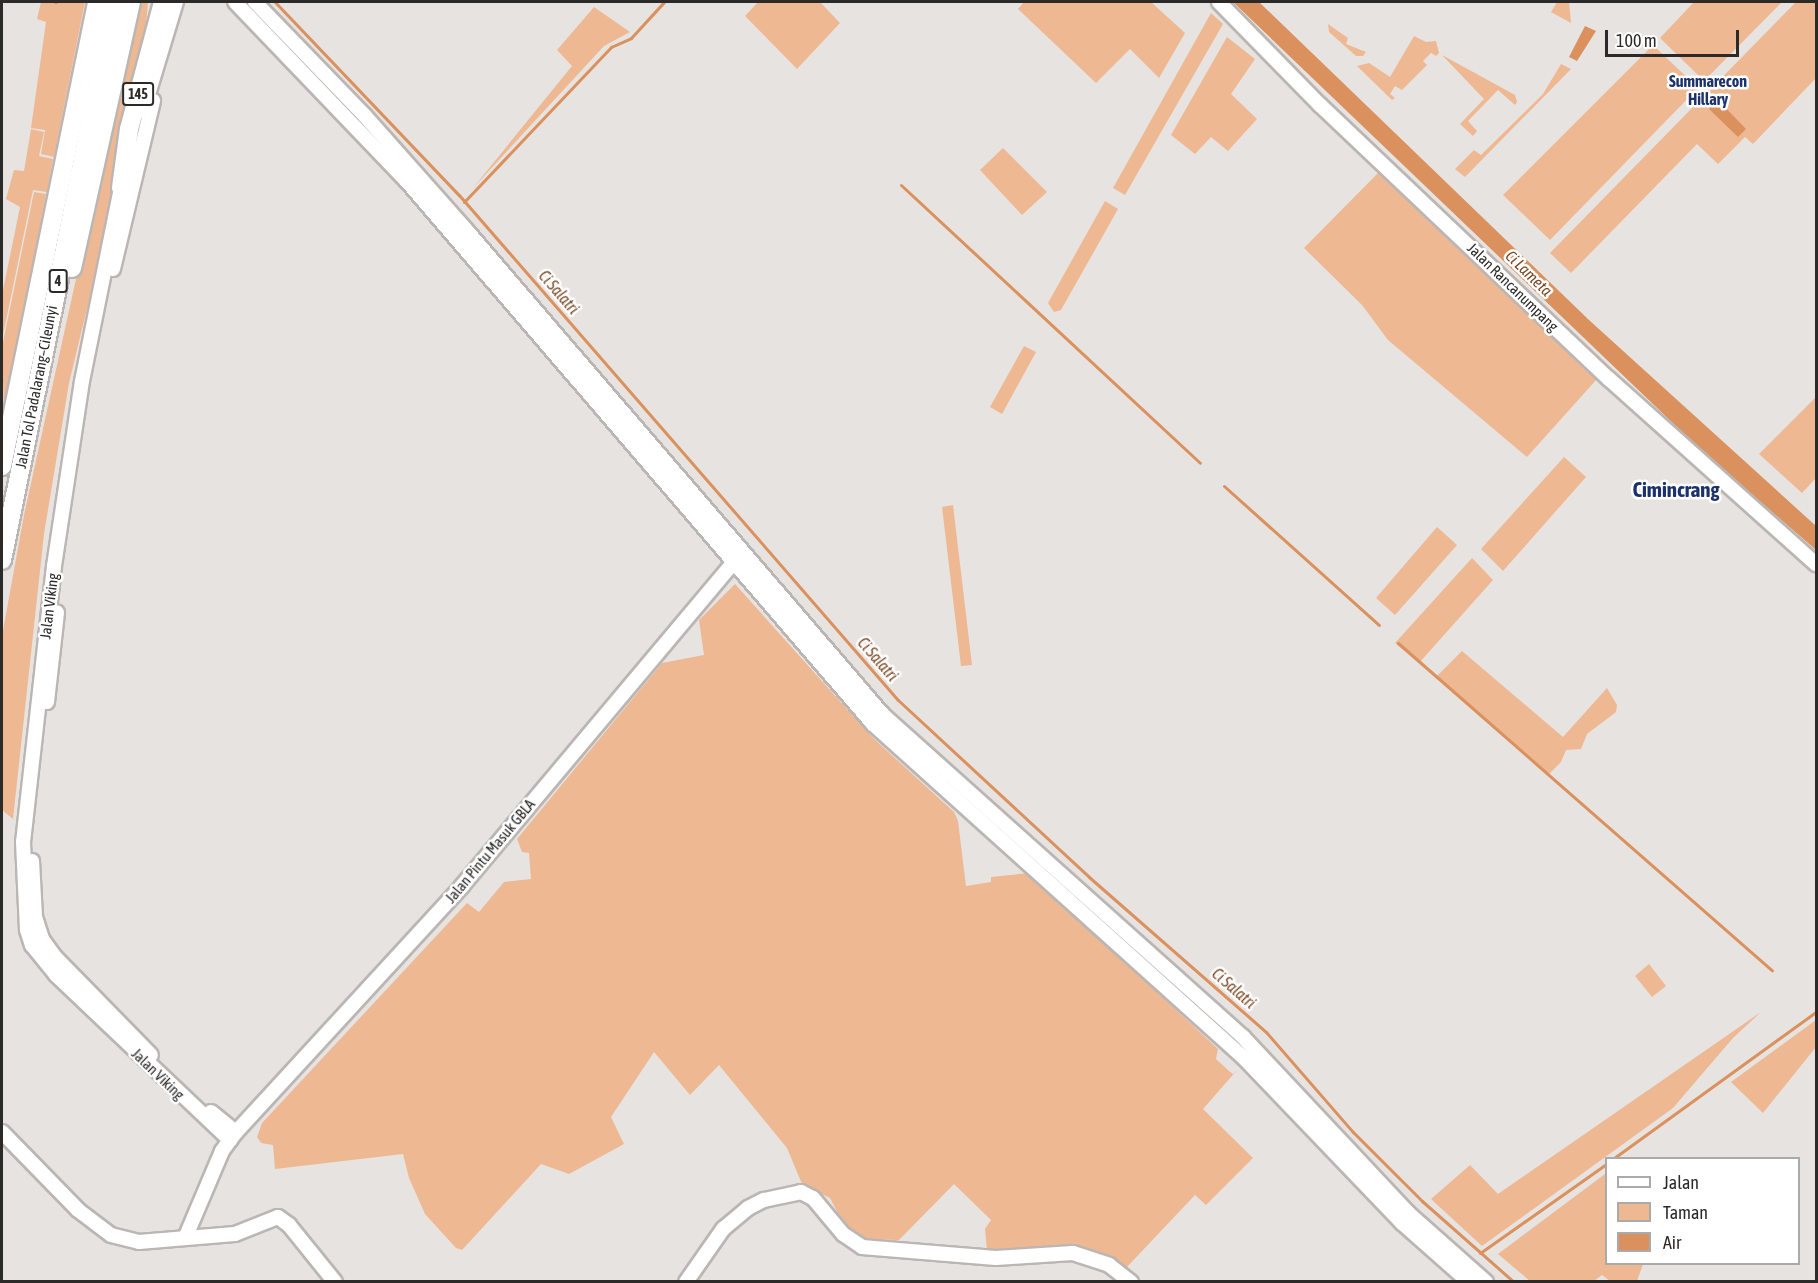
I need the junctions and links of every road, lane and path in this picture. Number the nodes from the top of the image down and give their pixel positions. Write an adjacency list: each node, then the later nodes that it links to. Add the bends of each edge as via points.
1 (97, 2): 11 (highway, Jalan Tol Padalarang–Cileunyi / 4)
2 (115, 2): 11 (highway, Jalan Tol Padalarang–Cileunyi / 4)
3 (131, 2): 11 (highway, 145, via 72,267)
4 (164, 2): 10 (highway, 145, via 129,129)
5 (176, 2): 10 (street, Jalan Viking)
6 (184, 2): 18 (street, Jalan Viking, via 122,223 76,467 31,838 33,896 42,939 55,957)
7 (235, 2): 15 (street, via 405,179)
8 (255, 2): 13 (street, via 365,116)
9 (1229, 2): 16 (street, Jalan Rancanumpang, via 1325,109 1609,379)
10 (121, 188): 18 (street, Jalan Viking, via 82,381 54,566 24,832 27,930 37,952 56,975)
11 (35, 345): 12 (highway, Jalan Tol Padalarang–Cileunyi / 4); 14 (highway, Jalan Tol Padalarang–Cileunyi / 4)
12 (2, 466)
13 (742, 552): 15 (street, Jalan Pintu Masuk GBLA); 24 (street, via 883,715 1238,1032 1408,1213)
14 (2, 560)
15 (732, 563): 18 (street, Jalan Pintu Masuk GBLA, via 455,893); 23 (street, via 873,724 1238,1052 1402,1223)
16 (1816, 564)
17 (2, 1132): 19 (street, via 20,1146 78,1210 111,1235 139,1242)
18 (233, 1136): 19 (street, Jalan Pintu Masuk GBLA)
19 (186, 1236): 20 (street, via 235,1234 278,1217)
20 (335, 1281)
21 (686, 1281): 22 (street, via 723,1229 748,1208 764,1200 801,1192 813,1198 843,1234 862,1247 996,1258 1073,1253 1109,1265)
22 (1131, 1281)
23 (1469, 1281)
24 (1486, 1281)

